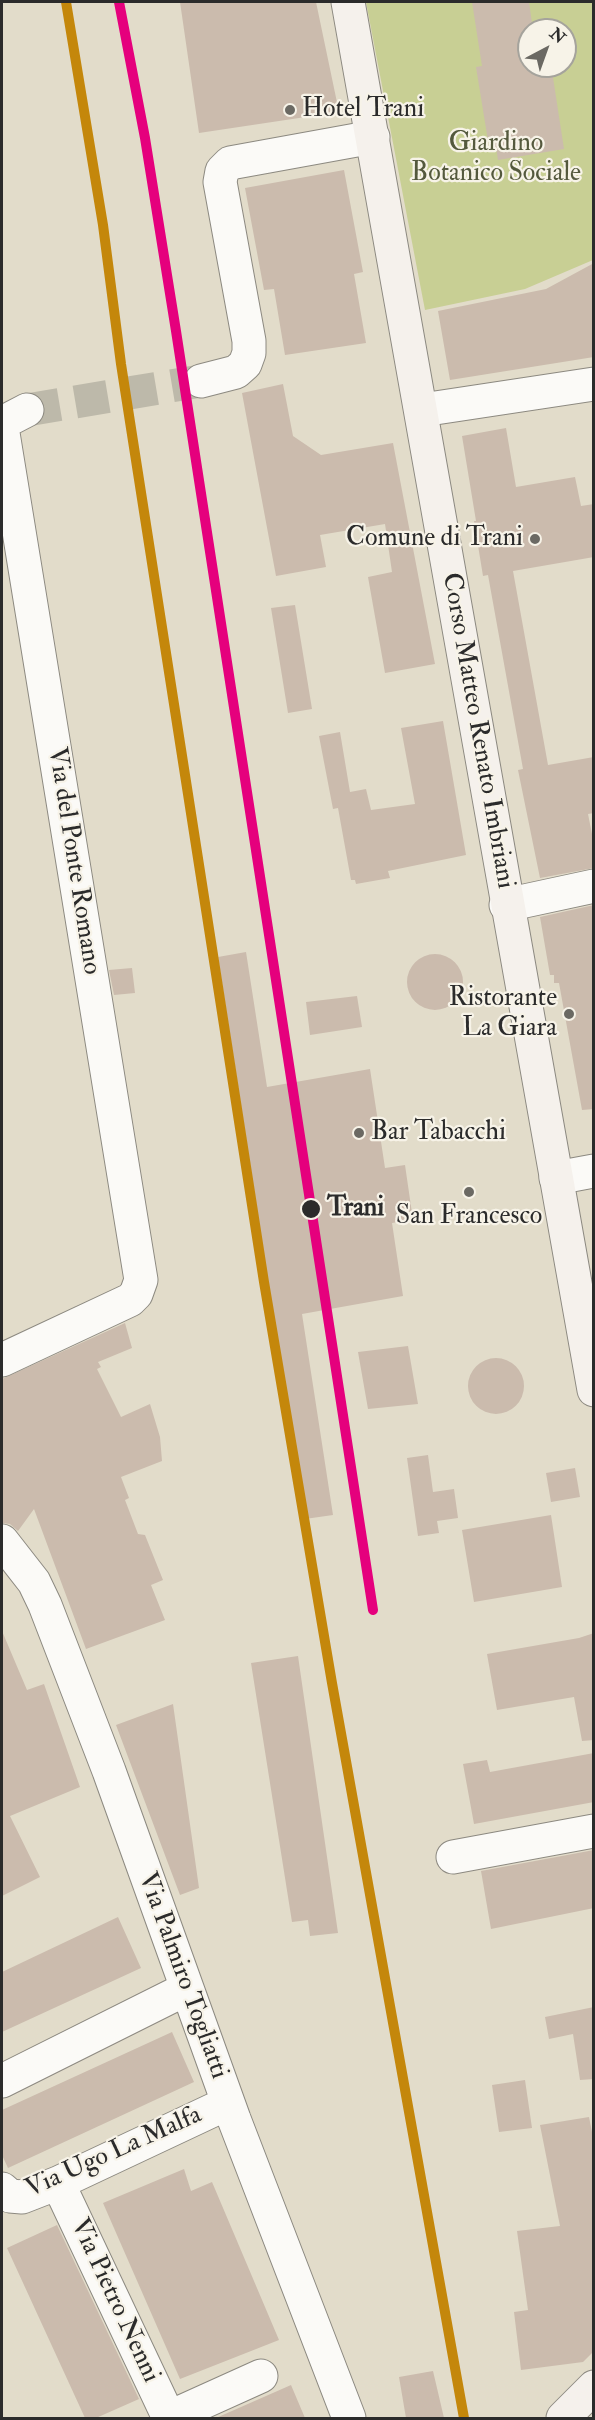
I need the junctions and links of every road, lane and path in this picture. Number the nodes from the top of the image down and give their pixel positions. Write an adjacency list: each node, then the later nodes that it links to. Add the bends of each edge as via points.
1 (348, 2): 2 (street, Corso Matteo Renato Imbriani)
2 (373, 137): 3 (street, via 230,163 222,171 220,182 249,353 236,372); 5 (street, Corso Matteo Renato Imbriani)
3 (201, 381)
4 (594, 384): 5 (street)
5 (422, 410): 8 (street, Corso Matteo Renato Imbriani)
6 (10, 420): 11 (street, Via del Ponte Romano, via 141,1280 136,1294 124,1303)
7 (594, 886): 8 (street)
8 (506, 905): 10 (street, Corso Matteo Renato Imbriani)
9 (594, 1171): 10 (street)
10 (556, 1178): 12 (street, Corso Matteo Renato Imbriani)
11 (2, 1360)
12 (594, 1390)
13 (2, 1541): 16 (street, Via Palmiro Togliatti, via 34,1582 45,1605)
14 (594, 1832): 15 (street)
15 (453, 1857)
16 (186, 1989): 17 (street); 18 (street, Via Palmiro Togliatti)
17 (2, 2081)
18 (228, 2103): 19 (street, Via Ugo La Malfa); 24 (street, Via Palmiro Togliatti)
19 (58, 2183): 20 (street, Via Ugo La Malfa, via 22,2197 10,2196); 23 (street, Via Pietro Nenni)
20 (2, 2189)
21 (261, 2376): 23 (street)
22 (594, 2387): 25 (street)
23 (169, 2418)
24 (349, 2418)
25 (563, 2418)

